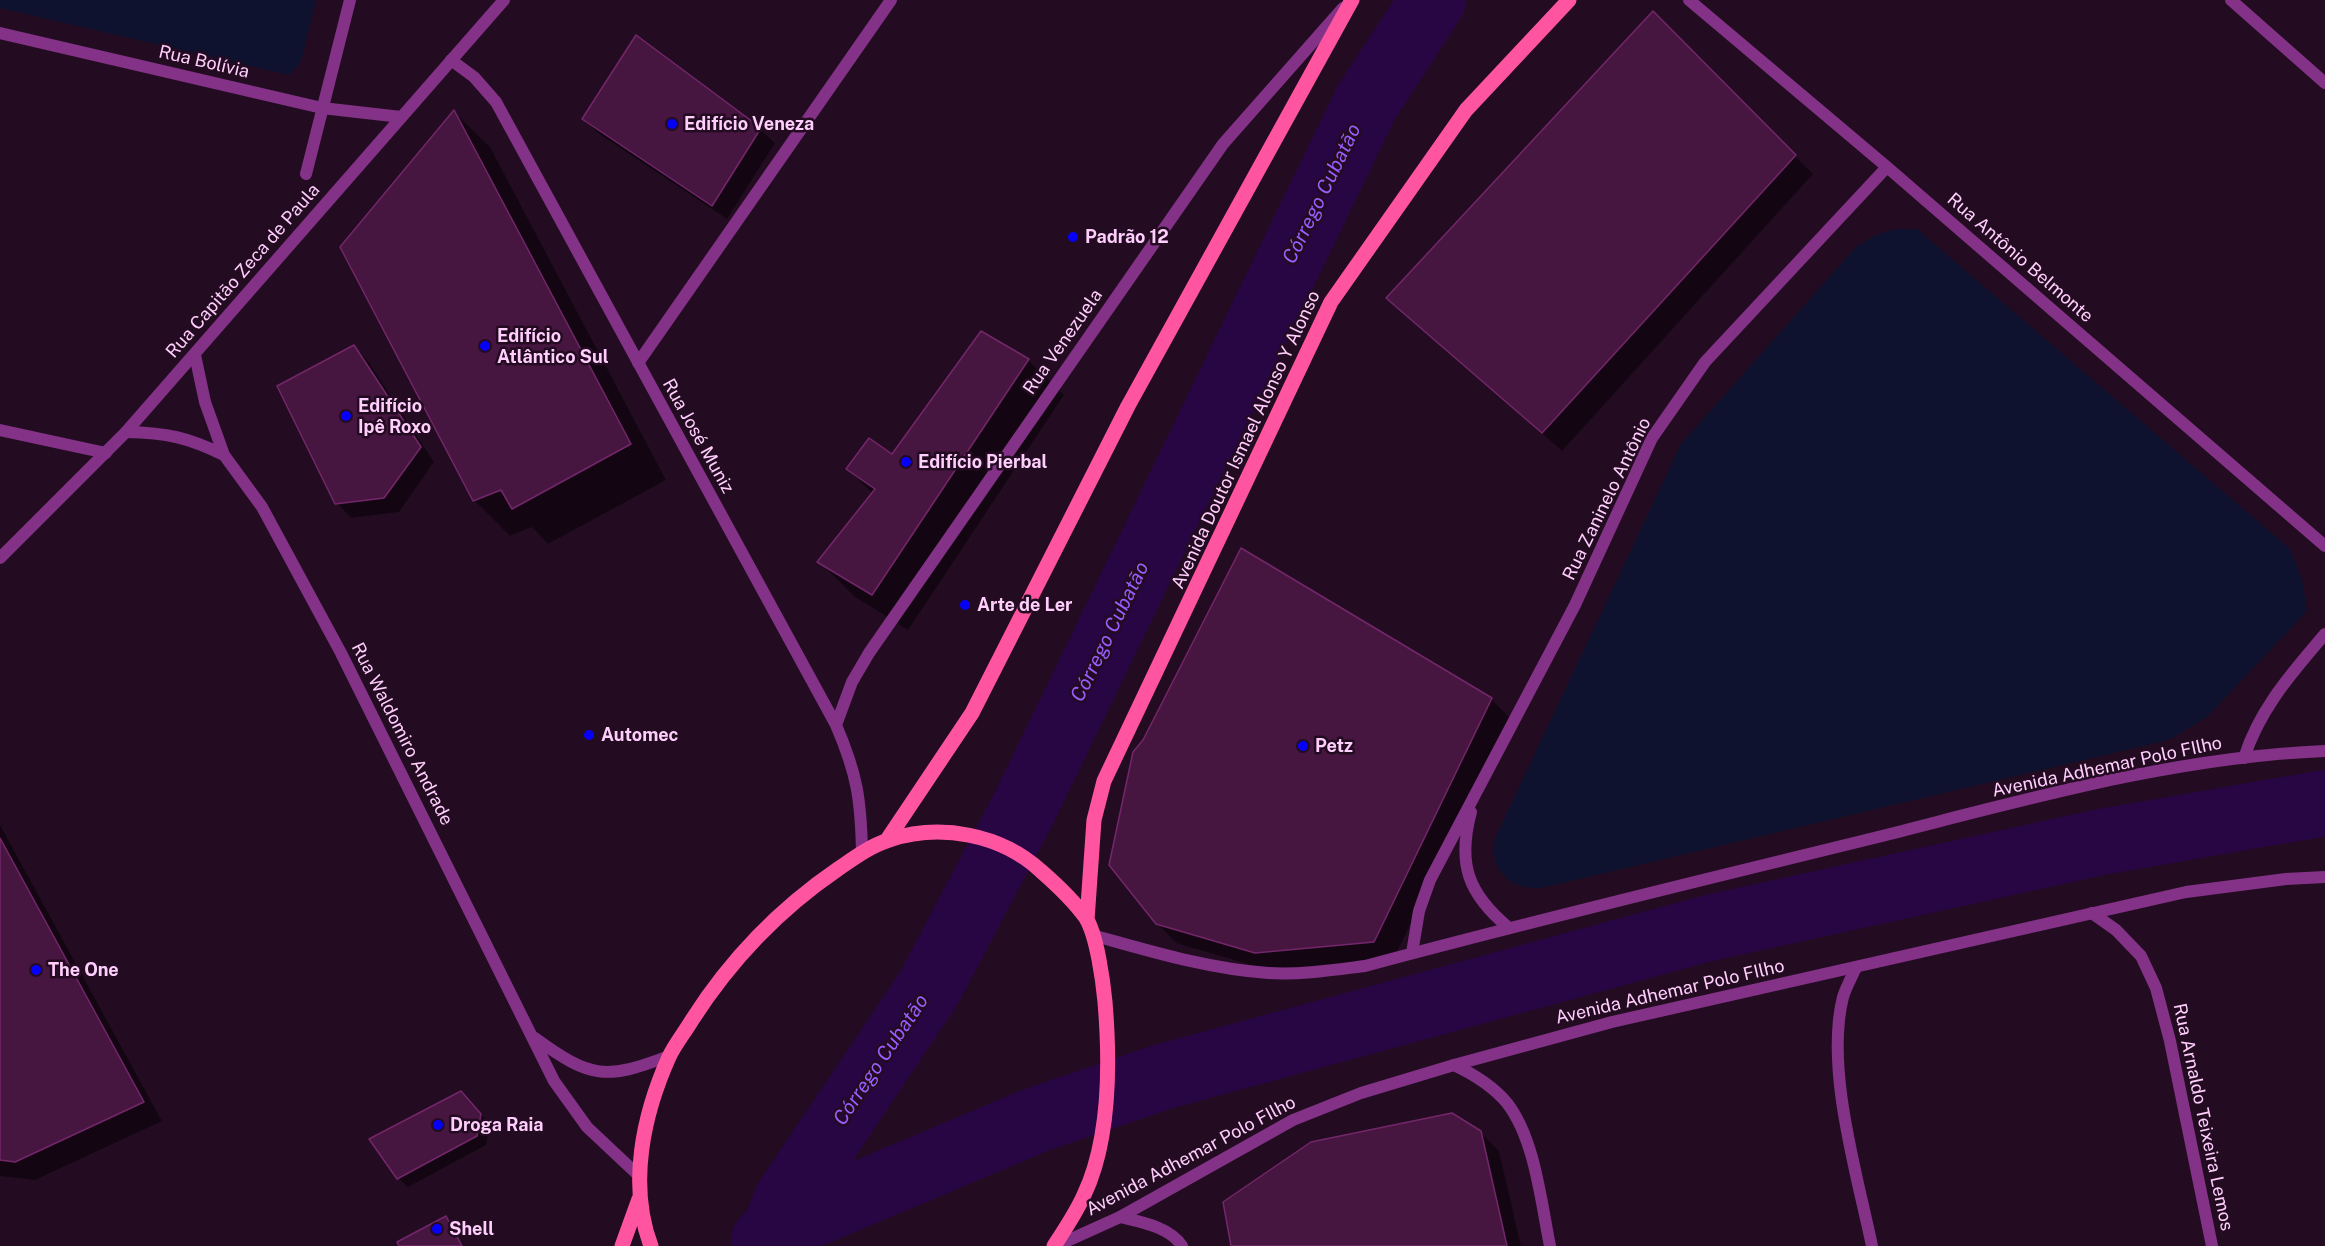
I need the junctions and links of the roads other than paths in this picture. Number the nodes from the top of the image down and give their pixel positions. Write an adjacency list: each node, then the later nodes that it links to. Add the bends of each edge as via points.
1 (350, 0): 11 (street)
2 (504, 0): 9 (street, Rua Capitão Zeca de Paula)
3 (891, 0): 16 (street)
4 (1351, 0): 24 (street, Rua Venezuela, via 1223,144 868,653); 28 (main road, via 1128,406 972,713)
5 (1569, 0): 32 (main road, Avenida Doutor Ismael Alonso Y Alonso, via 1466,110 1331,302 1104,782 1094,820)
6 (1689, 0): 13 (street, Rua Antônio Belmonte)
7 (2231, 0): 10 (street)
8 (0, 33): 11 (street, Rua Bolívia)
9 (451, 60): 12 (street, Rua Capitão Zeca de Paula); 16 (street, Rua José Muniz, via 474,77 496,102)
10 (2325, 83)
11 (322, 108): 12 (street, Rua Bolívia); 14 (street)
12 (400, 117): 15 (street, Rua Capitão Zeca de Paula)
13 (1887, 167): 21 (street, Rua Antônio Belmonte); 27 (street, Rua Zaninelo Antônio, via 1705,362 1652,438 1575,605)
14 (306, 174)
15 (195, 355): 18 (street, Rua Capitão Zeca de Paula); 20 (street, Rua Waldomiro Andrade, via 205,402)
16 (638, 363): 24 (street, Rua José Muniz)
17 (0, 430): 19 (street)
18 (126, 432): 19 (street, Rua Capitão Zeca de Paula); 20 (street, Rua Waldomiro Andrade, via 165,433 196,441)
19 (106, 453): 22 (street, Rua Capitão Zeca de Paula)
20 (224, 455): 37 (street, Rua Waldomiro Andrade, via 262,507 335,643)
21 (2325, 546)
22 (0, 558)
23 (2325, 634): 26 (street, via 2268,705 2252,732)
24 (836, 725): 29 (street, Rua José Muniz, via 853,764)
25 (2325, 751): 26 (street, Avenida Adhemar Polo FIlho)
26 (2244, 758): 33 (street, Avenida Adhemar Polo FIlho, via 2165,769 2035,798)
27 (1476, 797): 33 (street, Rua Zaninelo Antônio, via 1467,828 1465,857 1472,885 1487,910); 35 (street, Rua Zaninelo Antônio, via 1430,880 1419,911)
28 (887, 840): 29 (main road); 32 (main road, via 942,831 973,836 1014,851 1059,887)
29 (862, 852): 38 (main road, via 778,915 735,959)
30 (2325, 877): 31 (street, Avenida Adhemar Polo FIlho, via 2186,892)
31 (2092, 913): 36 (street, Avenida Adhemar Polo FIlho); 49 (street, Rua Arnaldo Teixeira Lemos, via 2116,930 2140,956 2156,988)
32 (1087, 920): 34 (main road)
33 (1509, 928): 35 (street, Avenida Adhemar Polo FIlho)
34 (1092, 935): 35 (street, Avenida Adhemar Polo FIlho, via 1207,966 1269,973 1365,966); 45 (main road, via 1104,990 1109,1059 1096,1161 1085,1193)
35 (1412, 953)
36 (1856, 967): 39 (street, Avenida Adhemar Polo FIlho, via 1612,1022); 48 (street, via 1844,996 1839,1027 1840,1077 1848,1136)
37 (534, 1038): 38 (street, Rua Waldomiro Andrade, via 564,1059 589,1070 630,1071); 40 (street, Rua Waldomiro Andrade, via 554,1081 587,1127)
38 (669, 1056): 40 (main road, via 649,1118)
39 (1455, 1065): 42 (street, Avenida Adhemar Polo FIlho, via 1361,1093 1293,1120); 47 (street, via 1479,1077 1507,1103 1526,1140)
40 (637, 1174): 41 (main road)
41 (639, 1199): 43 (main road); 44 (main road)
42 (1120, 1217): 45 (street, Avenida Adhemar Polo FIlho); 46 (street, via 1151,1224)
43 (622, 1246)
44 (651, 1246)
45 (1055, 1246)
46 (1182, 1246)
47 (1550, 1246)
48 (1872, 1246)
49 (2212, 1246)

